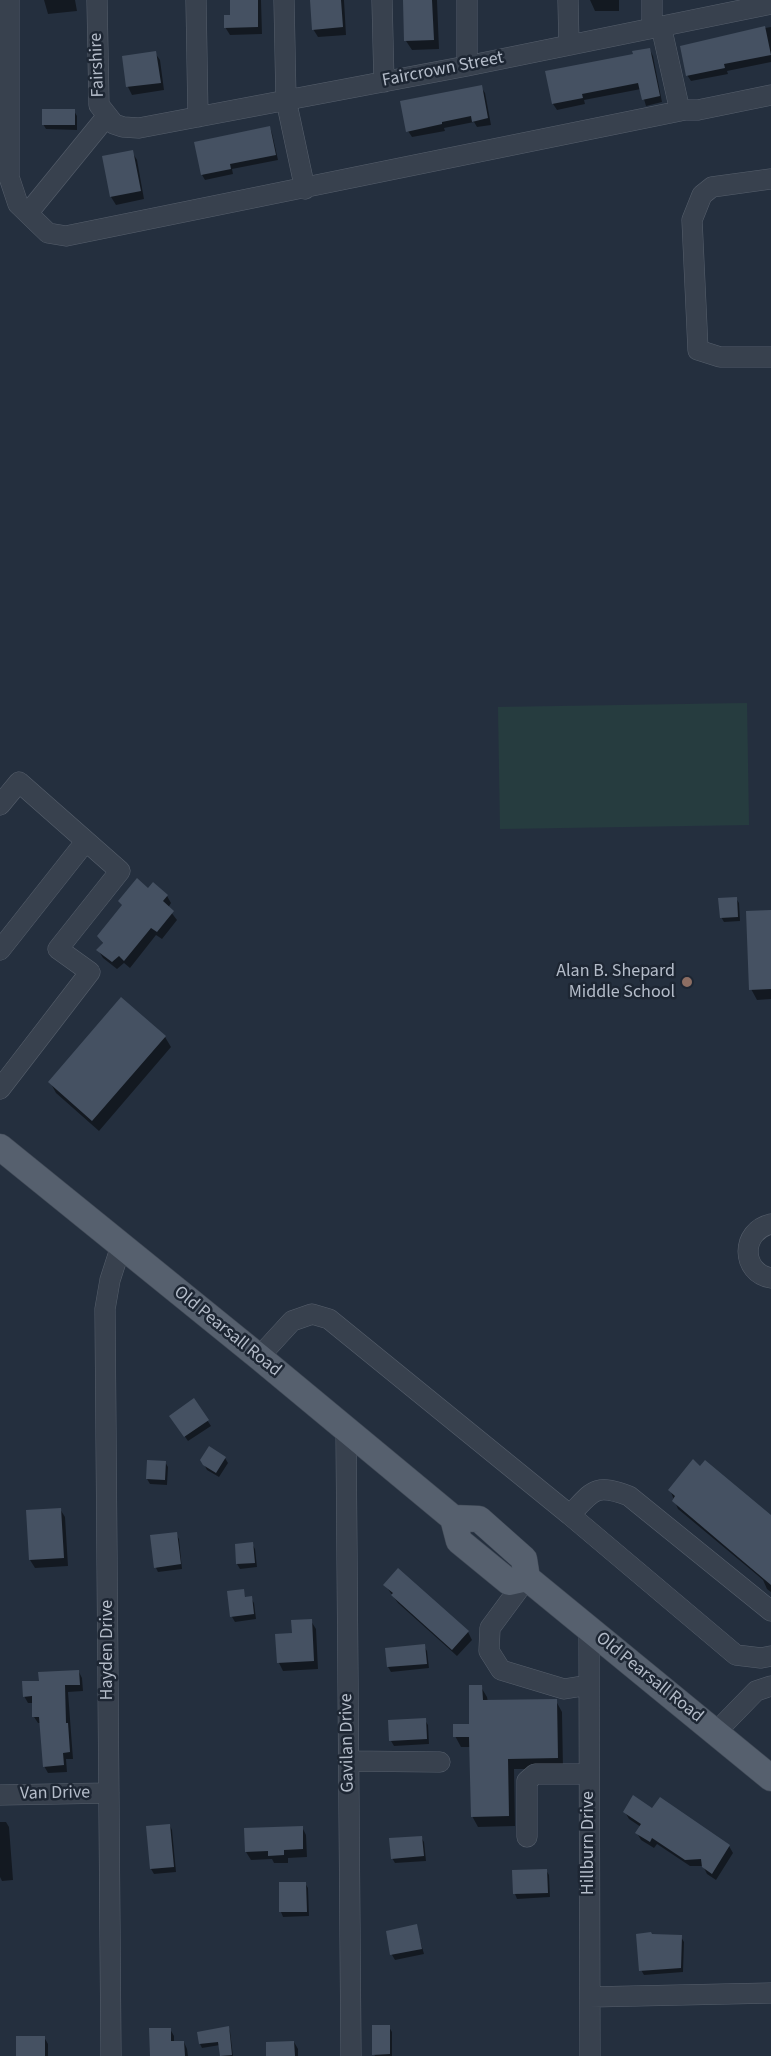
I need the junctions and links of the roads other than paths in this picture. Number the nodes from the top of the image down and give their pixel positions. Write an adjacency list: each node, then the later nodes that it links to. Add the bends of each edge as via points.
1 (9, 0): 22 (street, via 9,177 18,204)
2 (97, 0): 19 (street, Fairshire, via 97,94 99,105)
3 (196, 0): 18 (street)
4 (284, 0): 16 (street)
5 (382, 0): 14 (street)
6 (467, 0): 13 (street)
7 (568, 0): 12 (street)
8 (652, 0): 11 (street)
9 (748, 4): 10 (street, Faircrown Street); 11 (street, Faircrown Street)
10 (771, 4)
11 (657, 27): 12 (street, Faircrown Street); 17 (street)
12 (569, 45): 13 (street, Faircrown Street)
13 (467, 66): 14 (street, Faircrown Street)
14 (384, 82): 16 (street, Faircrown Street)
15 (771, 95): 17 (street)
16 (286, 100): 18 (street, Faircrown Street); 21 (street)
17 (680, 111): 21 (street)
18 (198, 117): 19 (street, Faircrown Street, via 139,128 123,127)
19 (110, 120): 22 (street)
20 (771, 179): 23 (street, via 712,187 702,195 692,220 698,350 720,357)
21 (305, 189): 22 (street, via 66,236 48,233)
22 (28, 213)
23 (771, 357)
24 (0, 805): 25 (street, via 19,782)
25 (86, 841): 26 (street); 27 (street, via 120,871 58,949 90,972)
26 (0, 950)
27 (7, 1068): 28 (street)
28 (0, 1089)
29 (0, 1147): 31 (main road, Old Pearsall Road)
30 (771, 1224): 32 (street, via 756,1232 747,1248 752,1266)
31 (121, 1246): 33 (main road, Old Pearsall Road); 47 (street, Hayden Drive, via 105,1309)
32 (771, 1278)
33 (259, 1357): 34 (main road, Old Pearsall Road); 35 (street, via 292,1321 312,1314 329,1319)
34 (346, 1431): 36 (main road, Old Pearsall Road, via 453,1518 459,1541 509,1582); 43 (street, Gavilan Drive)
35 (570, 1515): 37 (street, via 591,1492 609,1488 629,1496); 39 (street, via 736,1655)
36 (527, 1578): 38 (main road, Old Pearsall Road); 40 (street, via 490,1628 489,1651 501,1670 564,1689)
37 (771, 1611)
38 (589, 1630): 40 (street, Hillburn Drive); 42 (main road, Old Pearsall Road)
39 (771, 1656)
40 (589, 1685): 45 (street, Hillburn Drive)
41 (771, 1686): 42 (street, via 756,1691)
42 (716, 1732): 46 (main road, Old Pearsall Road)
43 (348, 1761): 44 (street); 53 (street, Gavilan Drive)
44 (440, 1762)
45 (589, 1774): 49 (street, via 535,1774 527,1781); 51 (street, Hillburn Drive)
46 (771, 1778)
47 (109, 1793): 48 (street, Van Drive); 52 (street, Hayden Drive)
48 (0, 1795)
49 (526, 1837)
50 (771, 1993): 51 (street)
51 (590, 1997): 54 (street, Hillburn Drive)
52 (111, 2056)
53 (351, 2056)
54 (590, 2056)

